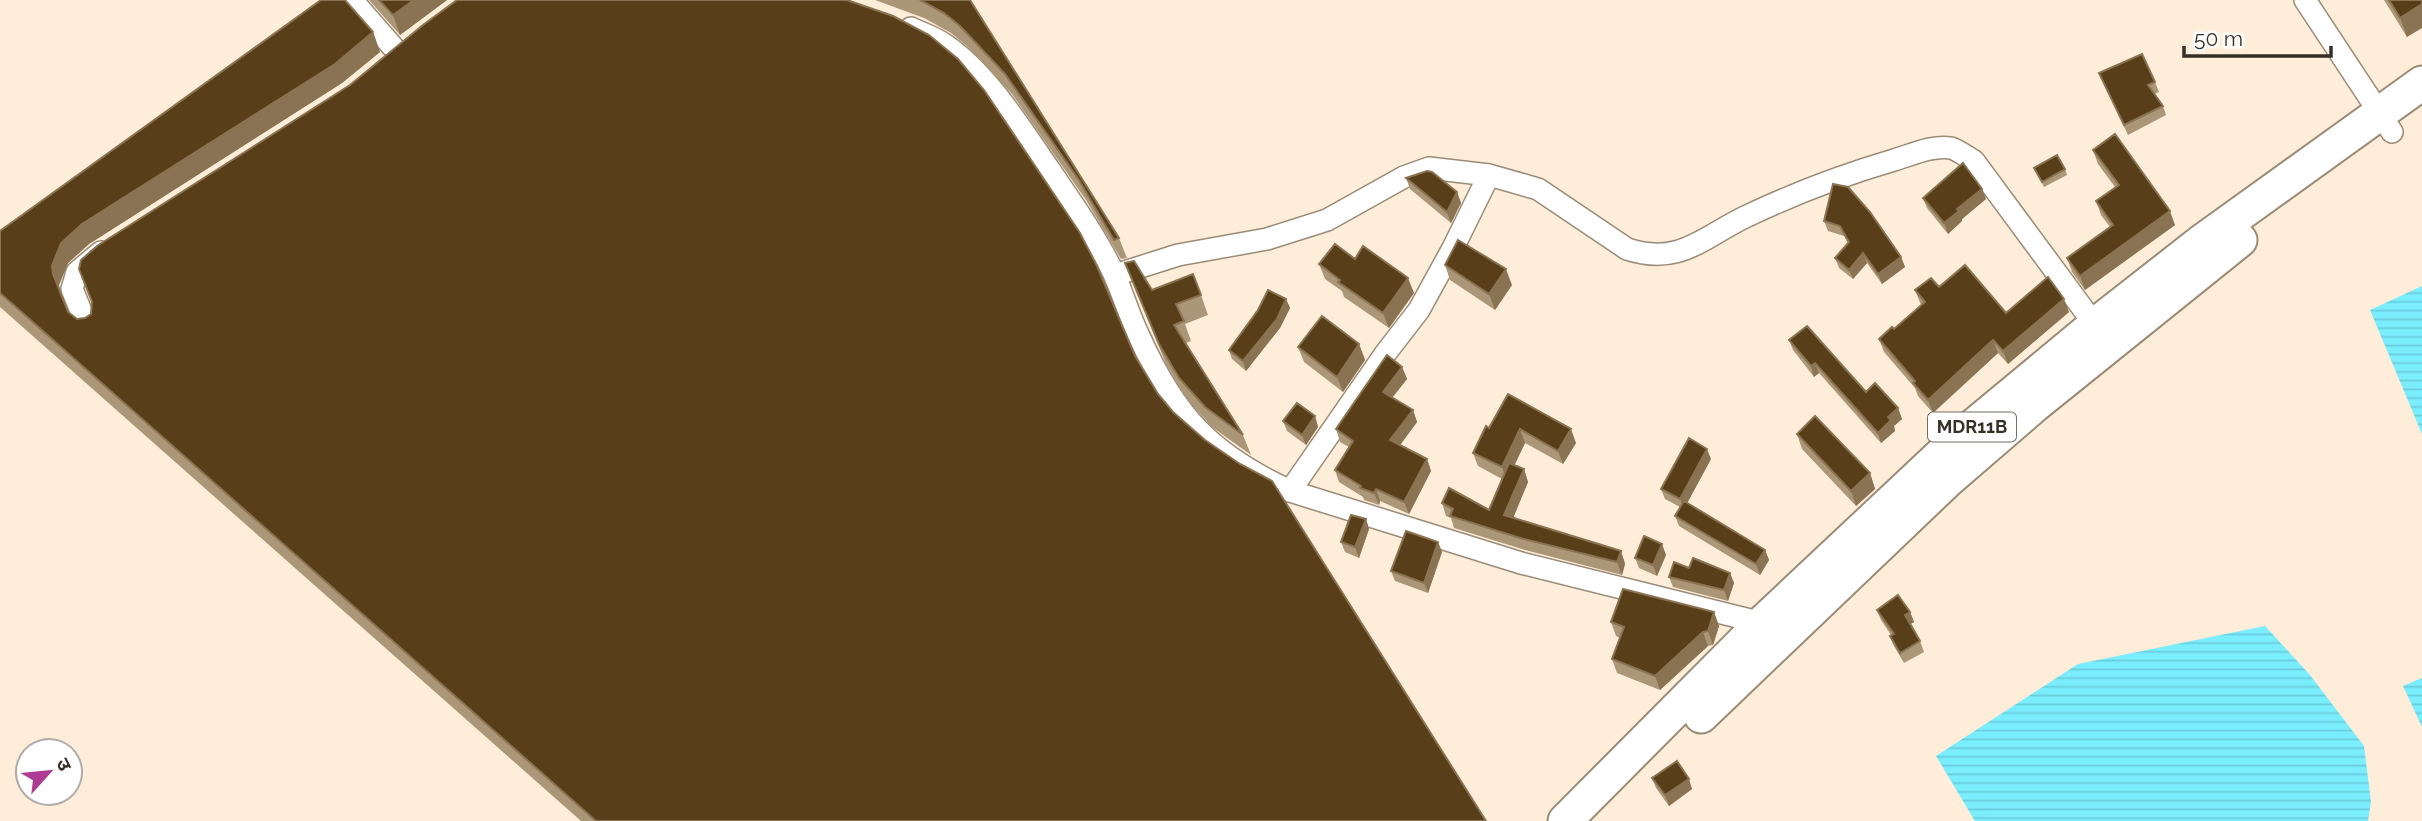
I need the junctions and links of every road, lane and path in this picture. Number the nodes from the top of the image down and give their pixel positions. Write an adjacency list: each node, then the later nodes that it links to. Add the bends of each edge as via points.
1 (352, 0): 4 (street, via 407,48)
2 (2305, 0): 7 (street)
3 (888, 16): 10 (street, via 944,44 986,82 1095,236)
4 (379, 70)
5 (2422, 83): 7 (main road, MDR11B)
6 (2422, 111): 7 (main road, MDR11B)
7 (2386, 123): 11 (main road, MDR11B, via 2201,242); 14 (main road, MDR11B, via 2035,405)
8 (1489, 175): 10 (street, via 1429,168 1327,220 1267,239 1178,255); 11 (street, via 1538,189 1627,249 1665,254 1689,249 1744,218 1845,175 1928,149 1952,148 1974,161); 13 (street, via 1419,310)
9 (119, 241): 12 (street, via 77,272 72,289)
10 (1115, 275): 13 (street, via 1165,390 1194,426 1222,453)
11 (2095, 325): 14 (main road, MDR11B, via 1960,436)
12 (87, 326)
13 (1290, 491): 14 (street, via 1521,563)
14 (1776, 621): 15 (main road, MDR11B); 16 (main road, MDR11B)
15 (1565, 821)
16 (1594, 821)

